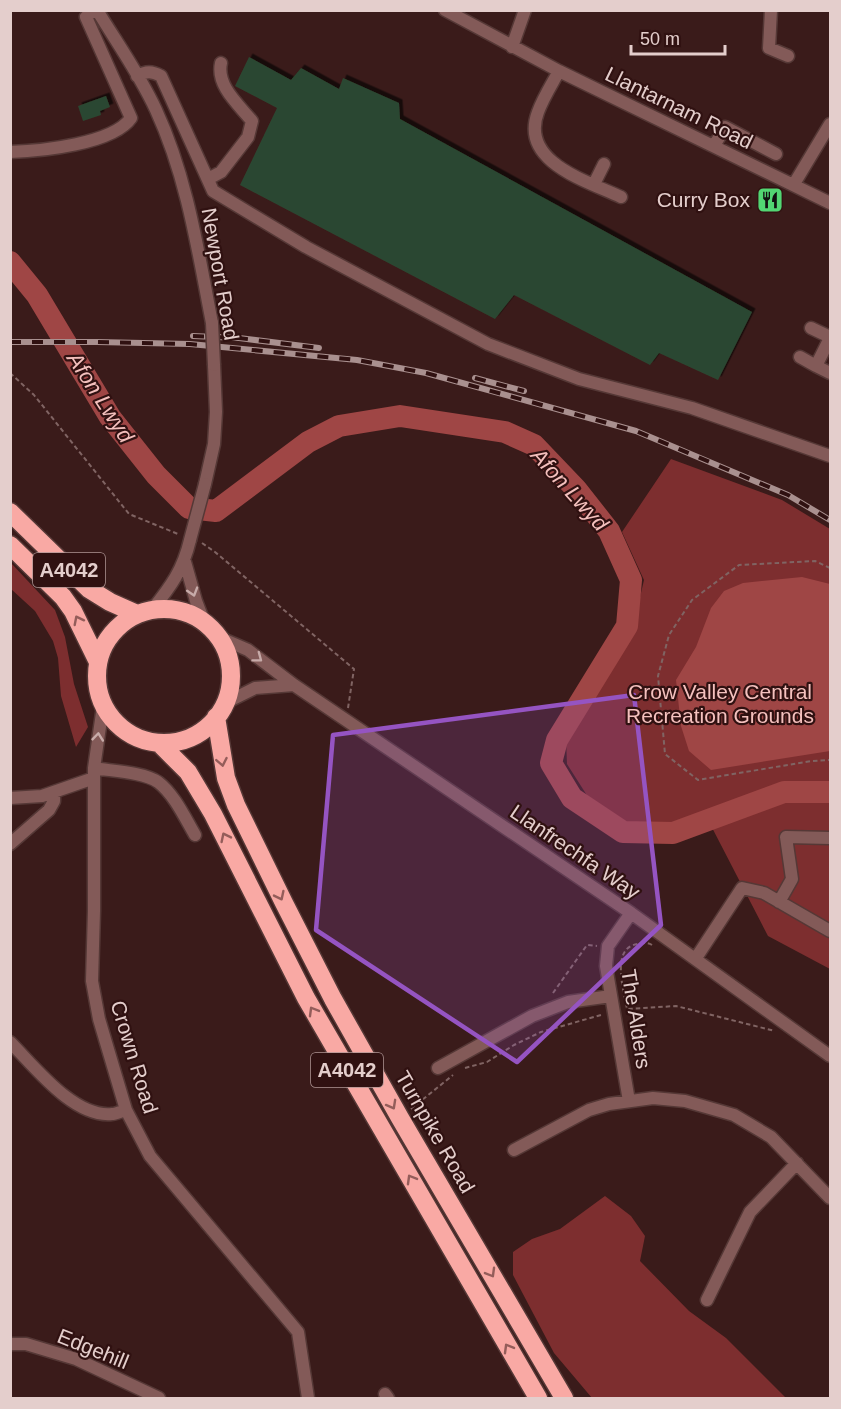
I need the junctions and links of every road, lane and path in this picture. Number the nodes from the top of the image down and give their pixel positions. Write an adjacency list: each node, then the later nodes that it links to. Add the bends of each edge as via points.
1 (95, 10): 9 (street, Newport Road); 12 (street, via 86,17 131,118 114,131 73,146)
2 (445, 10): 5 (street, Llantarnam Road)
3 (525, 10): 5 (street)
4 (771, 10): 6 (street, via 769,48)
5 (512, 47): 8 (street, Llantarnam Road)
6 (788, 56)
7 (221, 63): 15 (street, via 219,73 225,87 252,121 248,137 221,172)
8 (559, 71): 11 (street, Llantarnam Road); 16 (street, via 537,112 537,145 552,162)
9 (137, 76): 15 (street, via 154,72 161,76); 28 (street, Newport Road, bridge, via 155,108 186,191 212,323 214,444)
10 (831, 124): 17 (street)
11 (714, 146): 13 (street, via 725,127); 17 (street, Llantarnam Road)
12 (10, 152)
13 (776, 154)
14 (604, 164): 16 (street)
15 (208, 179): 25 (street, via 213,191 306,247 488,344 579,379 692,408)
16 (594, 184): 18 (street)
17 (794, 184): 19 (street, Llantarnam Road)
18 (621, 197)
19 (831, 203)
20 (811, 328): 21 (street)
21 (830, 338): 23 (street)
22 (800, 357): 23 (street)
23 (816, 366): 24 (street)
24 (831, 373)
25 (829, 453)
26 (10, 512): 30 (highway, A4042, via 89,589 110,602)
27 (10, 545): 33 (highway, A4042, one-way to 27, via 63,597)
28 (185, 562): 30 (street, Newport Road, via 174,581); 31 (street, Newport Road, one-way to 31)
29 (831, 568): 38 (path, via 814,561 739,565 692,600 669,635 658,676 665,754 698,780)
30 (145, 612): 31 (highway, via 180,610); 33 (highway, via 123,622 112,633)
31 (204, 622): 32 (highway)
32 (218, 637): 34 (street, Llanfrechfa Way, one-way to 34, via 248,650); 36 (highway, via 231,676)
33 (98, 662): 35 (highway, via 96,677)
34 (294, 685): 36 (street, via 255,688); 46 (street, Llanfrechfa Way)
35 (103, 706): 37 (highway, via 126,732); 39 (street, Crown Road, one-way to 35)
36 (221, 710): 37 (highway, via 205,729 191,737); 71 (highway, Turnpike Road / A4042, one-way to 71, via 225,778 284,903 400,1118)
37 (159, 743): 70 (highway, A4042, one-way to 37, via 306,998 213,814 188,772)
38 (831, 760)
39 (94, 773): 40 (street); 42 (street, via 144,776 157,781); 61 (street, Crown Road, via 92,981)
40 (54, 792): 41 (street); 44 (street, via 49,810)
41 (10, 798)
42 (195, 835)
43 (831, 838): 45 (street, via 786,837 792,879)
44 (10, 844)
45 (778, 902): 47 (street); 51 (street, via 764,893 742,888)
46 (631, 913): 48 (street, The Alders); 51 (street, Llanfrechfa Way)
47 (831, 931)
48 (608, 946): 50 (path); 52 (path, via 587,945); 53 (street, The Alders, via 606,966)
49 (655, 946): 50 (path, via 648,942 633,944)
50 (623, 954): 54 (path)
51 (696, 958): 58 (street, Llanfrechfa Way)
52 (553, 994)
53 (611, 996): 55 (street, The Alders); 59 (street, via 568,1002 532,1016)
54 (627, 1009): 55 (path); 56 (path, via 676,1006 778,1031)
55 (614, 1012): 60 (street, The Alders); 62 (path, via 541,1032 487,1062 459,1070)
56 (768, 1024)
57 (10, 1042): 61 (street, via 73,1103 91,1112 112,1114)
58 (831, 1056)
59 (438, 1068)
60 (629, 1101): 63 (street, The Alders, via 589,1110); 64 (street, The Alders, via 685,1101 734,1115 771,1137)
61 (126, 1110): 69 (street, Crown Road, via 150,1156 298,1332)
62 (408, 1111)
63 (514, 1150)
64 (797, 1163): 65 (street, The Alders); 66 (street, via 750,1212)
65 (831, 1198)
66 (707, 1300)
67 (10, 1344): 68 (street, Edgehill, via 26,1344 76,1359)
68 (159, 1398)
69 (308, 1398)
70 (538, 1398)
71 (564, 1398)

